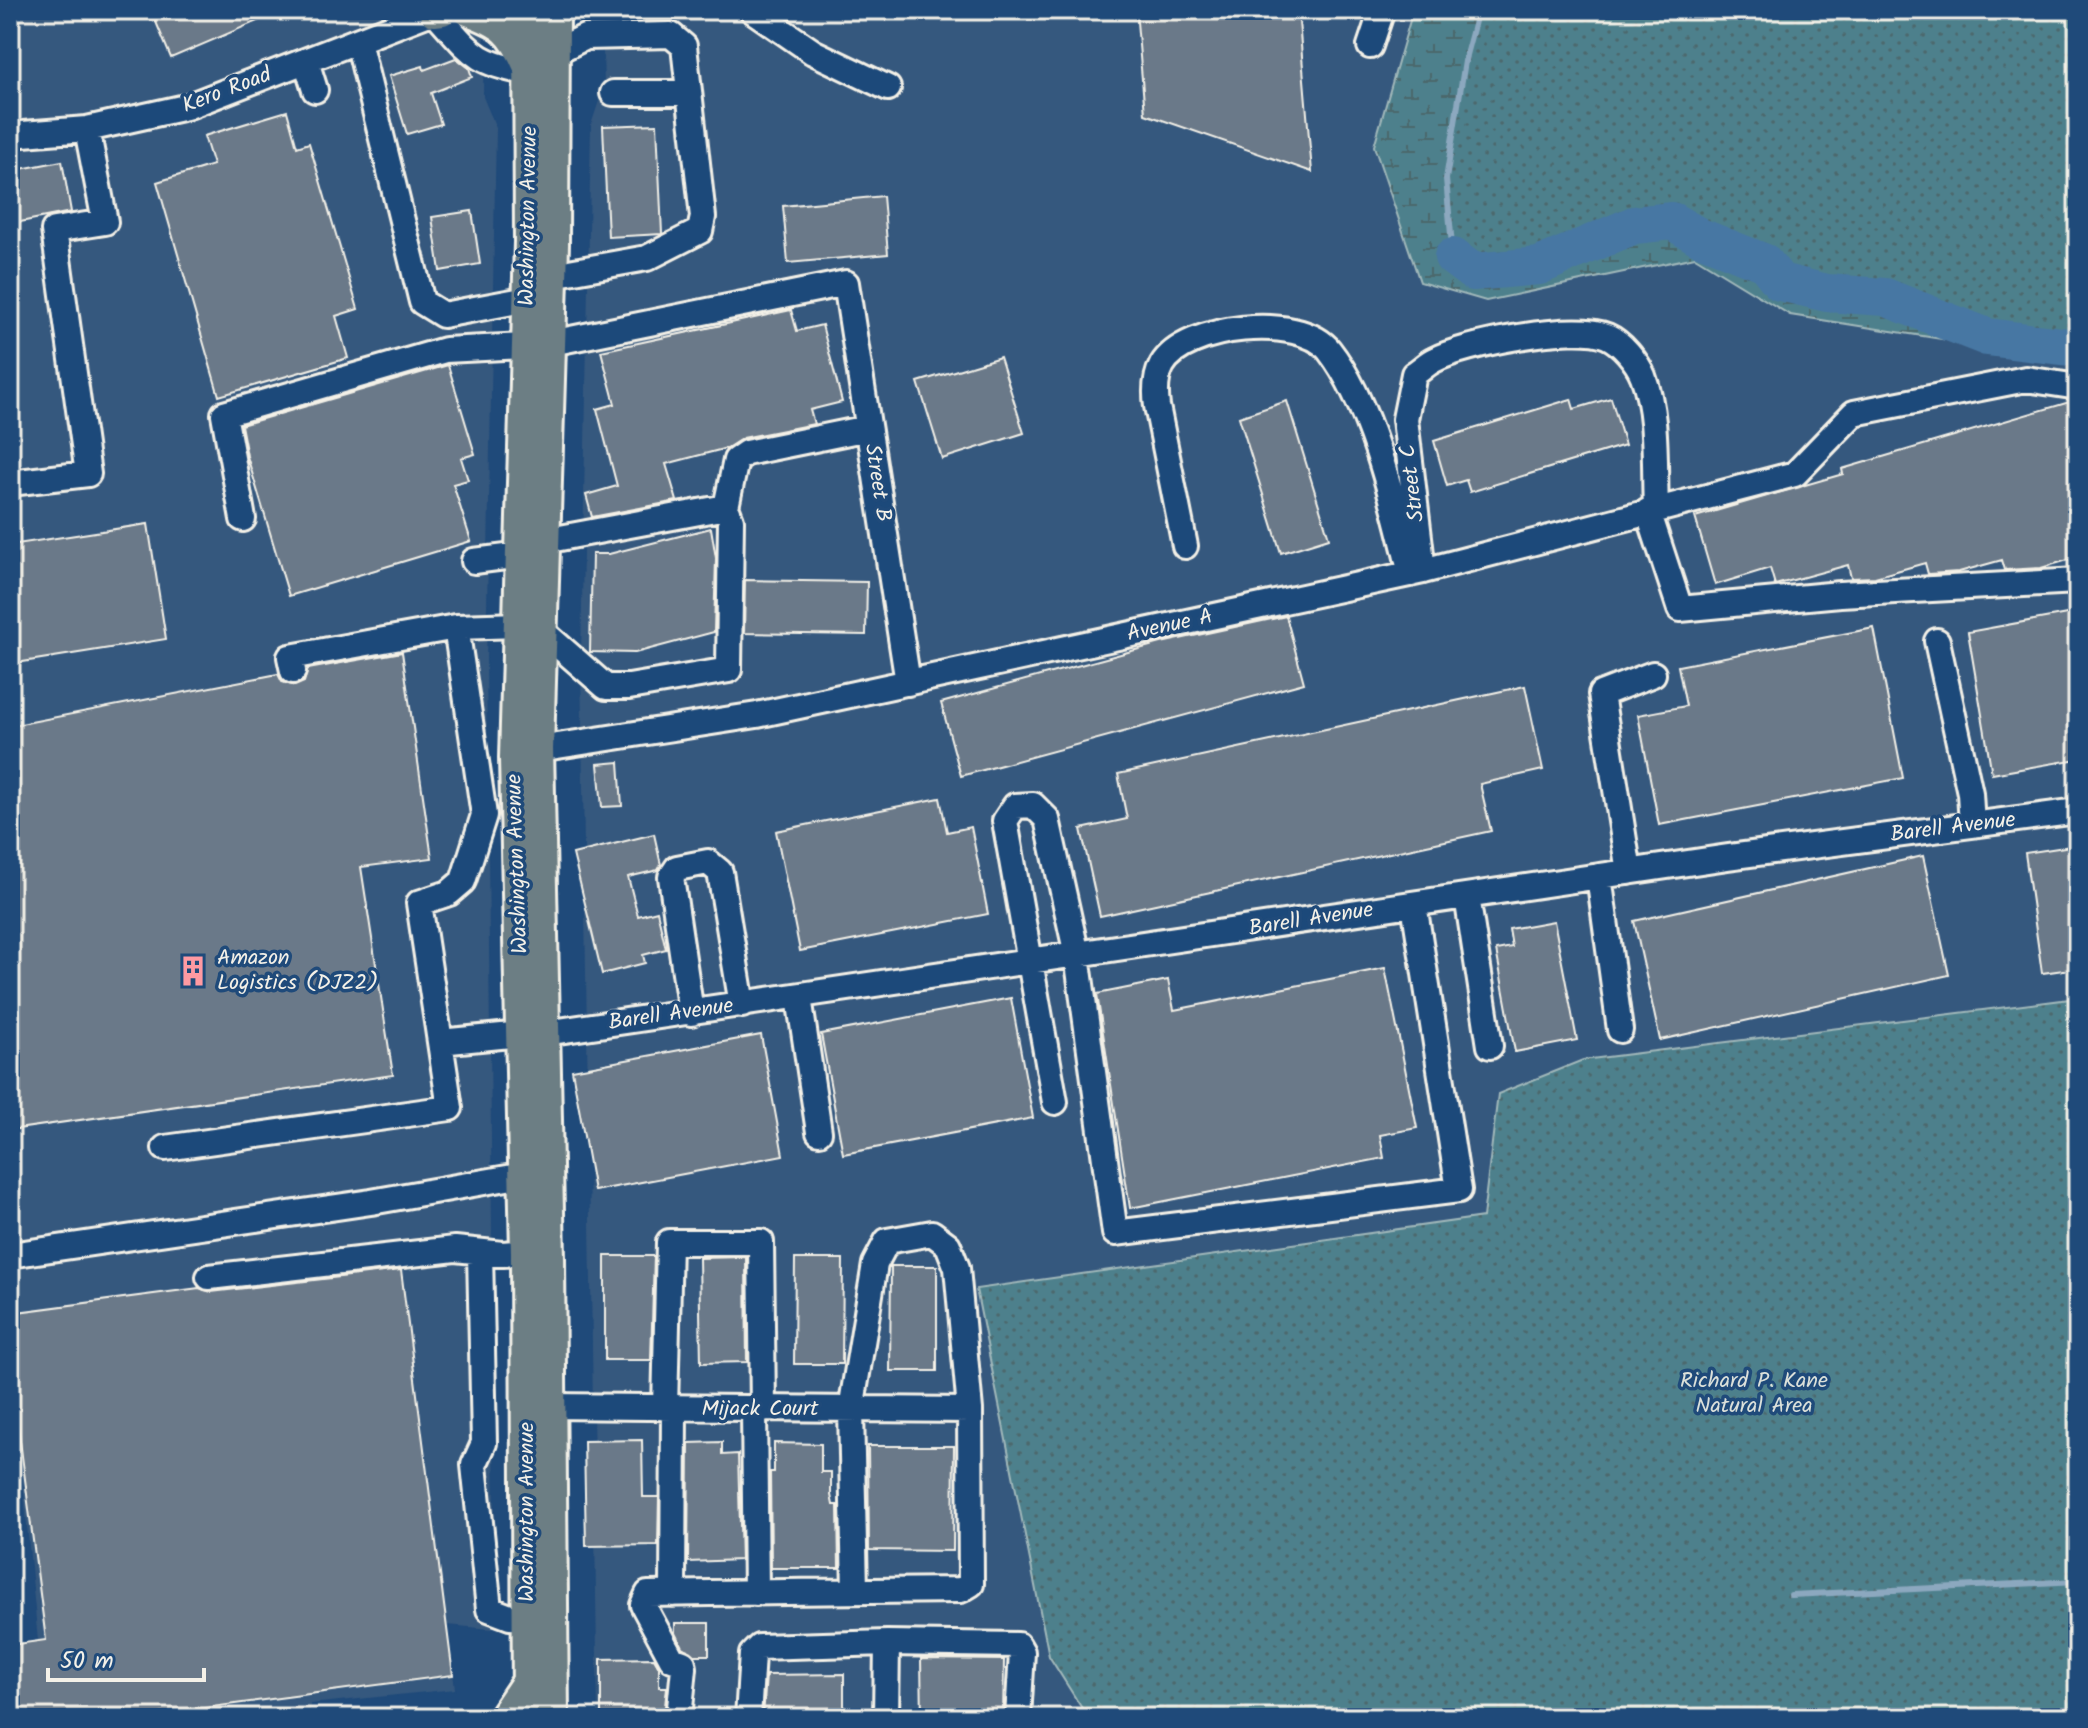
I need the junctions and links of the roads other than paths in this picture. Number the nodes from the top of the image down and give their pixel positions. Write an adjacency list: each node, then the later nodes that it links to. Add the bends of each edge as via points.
1 (434, 10): 2 (main road); 8 (street, Kero Road); 12 (street, via 474,55 492,66)
2 (442, 10)
3 (468, 10): 12 (main road, via 499,22 517,39)
4 (529, 10): 12 (main road, Washington Avenue)
5 (554, 10): 10 (main road, Washington Avenue)
6 (752, 10): 13 (street, via 813,52)
7 (1382, 10): 9 (street)
8 (358, 41): 11 (street, Kero Road); 20 (street, via 422,302 443,315)
9 (1370, 46)
10 (555, 52): 16 (street, via 585,37 671,35 684,46); 19 (main road, Washington Avenue)
11 (306, 61): 14 (street); 17 (street, Kero Road, via 186,107)
12 (531, 73): 20 (main road, Washington Avenue)
13 (888, 88)
14 (315, 90)
15 (613, 93): 16 (street)
16 (689, 93): 19 (street, via 703,217 700,231 647,258)
17 (87, 129): 18 (street, Kero Road); 24 (street, via 105,222 54,230 88,474)
18 (10, 135)
19 (552, 275): 21 (main road, Washington Avenue)
20 (528, 299): 21 (main road, Washington Avenue)
21 (538, 344): 23 (street, Street B, via 846,283); 27 (street, via 445,350 224,414); 29 (main road, Washington Avenue)
22 (2078, 387): 26 (street, Avenue A, via 2026,379 1854,413 1795,474)
23 (868, 428): 25 (street, via 746,453 736,460); 38 (street, Street B)
24 (10, 483)
25 (726, 507): 29 (street); 33 (street, via 731,520 729,670 606,687)
26 (1652, 510): 31 (street, Avenue A); 31 (street, Street C, via 1650,408 1643,375 1607,336 1536,333 1435,359 1414,374 1405,419); 32 (street, via 1680,609)
27 (243, 519)
28 (1185, 546): 31 (street, via 1157,406 1155,385 1163,363 1197,338 1255,327 1285,328 1327,347 1341,368)
29 (533, 548): 30 (street); 33 (main road, Washington Avenue)
30 (474, 561)
31 (1417, 573): 38 (street, Avenue A)
32 (2078, 581)
33 (531, 628): 34 (street); 39 (main road, Washington Avenue); 52 (main road, Washington Avenue, via 515,758)
34 (457, 635): 36 (street, via 290,657); 53 (street, via 484,815 463,881 449,893 419,903)
35 (1937, 641): 41 (street, via 1970,793)
36 (293, 671)
37 (1653, 674): 42 (street, via 1601,694)
38 (908, 683): 39 (street, Avenue A, via 757,715)
39 (538, 749): 52 (main road, Washington Avenue)
40 (2078, 811): 41 (street, Barell Avenue)
41 (1972, 825): 42 (street, Barell Avenue)
42 (1629, 872): 43 (street, Barell Avenue)
43 (1599, 876): 44 (street, Barell Avenue); 51 (street)
44 (1467, 896): 45 (street, Barell Avenue); 54 (street)
45 (1414, 904): 46 (street, Barell Avenue); 46 (street, via 1459,1190 1115,1233)
46 (1077, 955): 47 (street, Barell Avenue); 47 (street, via 1047,819 1040,809 1025,804 1015,806 1005,821)
47 (1029, 962): 48 (street, Barell Avenue); 55 (street)
48 (799, 997): 49 (street, Barell Avenue); 56 (street)
49 (742, 1005): 50 (street, Barell Avenue); 50 (street, via 720,872 708,862 677,868 671,877)
50 (691, 1013): 52 (street, Barell Avenue)
51 (1620, 1030)
52 (533, 1033): 53 (street, Barell Avenue); 58 (main road, Washington Avenue); 63 (main road, Washington Avenue)
53 (440, 1042): 57 (street, via 450,1108)
54 (1490, 1046)
55 (1055, 1102)
56 (819, 1132)
57 (165, 1148)
58 (524, 1175): 60 (main road, Washington Avenue); 61 (street)
59 (480, 1252): 60 (street); 62 (street, via 455,1249); 71 (street, via 484,1443 474,1465 489,1609)
60 (526, 1252): 71 (main road, Washington Avenue)
61 (10, 1255)
62 (209, 1277)
63 (549, 1406): 64 (street, Mijack Court); 76 (main road, Washington Avenue)
64 (669, 1408): 65 (street, Mijack Court); 65 (street, via 669,1242 761,1242); 70 (street)
65 (758, 1409): 66 (street, Mijack Court); 69 (street)
66 (851, 1410): 67 (street, Mijack Court); 67 (street, via 875,1264 887,1241 932,1233 948,1245 957,1268); 68 (street)
67 (970, 1410): 68 (street, via 971,1584 961,1590)
68 (855, 1591): 69 (street)
69 (756, 1593): 70 (street)
70 (673, 1594): 77 (street, via 648,1594 643,1605 672,1659 683,1663)
71 (528, 1618): 73 (main road, Washington Avenue)
72 (887, 1643): 78 (street, via 759,1647 752,1654); 79 (street); 80 (street, via 1018,1645)
73 (528, 1681): 74 (main road); 75 (main road, Washington Avenue)
74 (503, 1718)
75 (528, 1718)
76 (553, 1718)
77 (679, 1718)
78 (748, 1718)
79 (886, 1718)
80 (1018, 1718)

